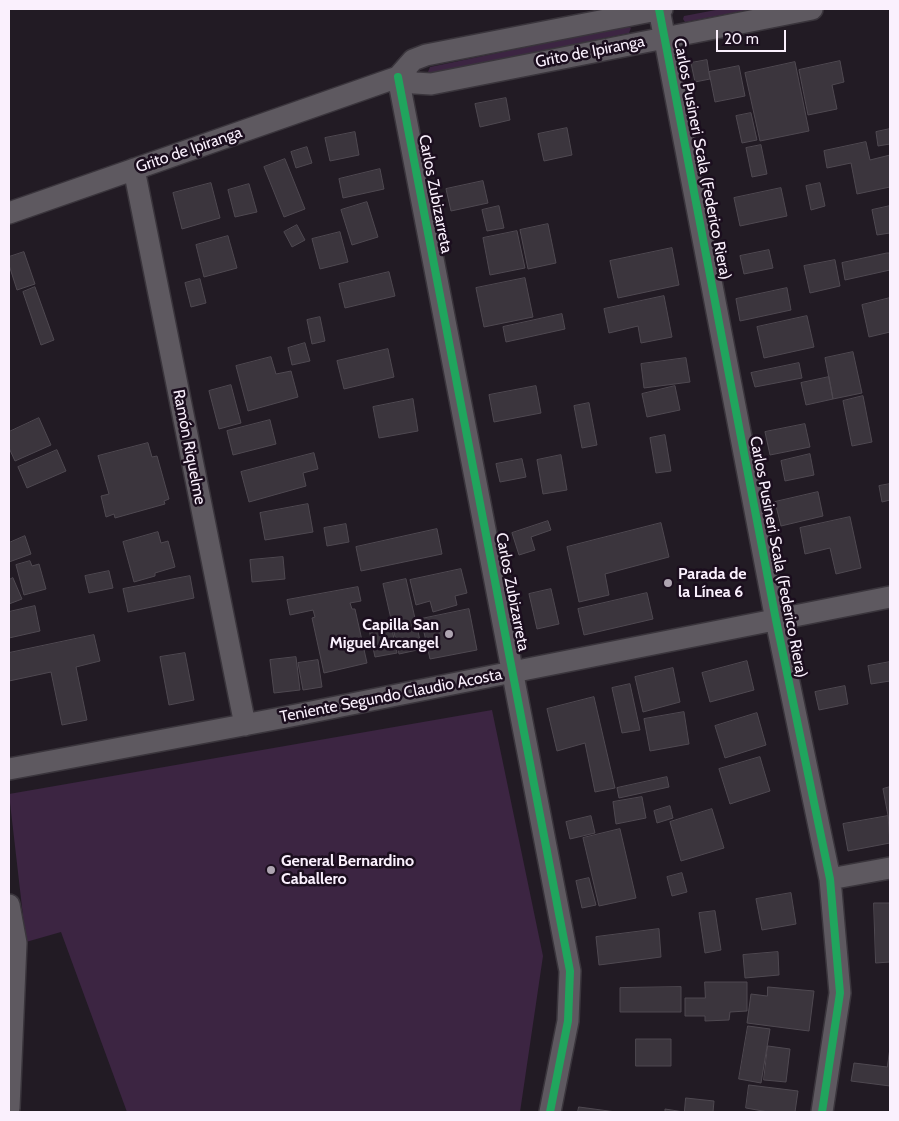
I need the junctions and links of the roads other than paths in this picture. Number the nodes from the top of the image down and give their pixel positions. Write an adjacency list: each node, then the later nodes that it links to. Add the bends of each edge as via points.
1 (660, 9): 3 (street, Carlos Pusineri Scala (Federico Riera)); 4 (street, Grito de Ipiranga, via 426,56 413,60)
2 (812, 9): 3 (street, Grito de Ipiranga)
3 (664, 38): 4 (street, Grito de Ipiranga, via 431,84); 8 (street, Carlos Pusineri Scala (Federico Riera))
4 (398, 77): 5 (street, Grito de Ipiranga); 9 (street, Carlos Zubizarreta)
5 (134, 169): 6 (street, Grito de Ipiranga); 10 (street, Ramón Riquelme)
6 (9, 213)
7 (890, 597): 8 (street, Teniente Segundo Claudio Acosta)
8 (776, 620): 9 (street, Teniente Segundo Claudio Acosta); 13 (street, Carlos Pusineri Scala (Federico Riera))
9 (514, 671): 10 (street, Teniente Segundo Claudio Acosta); 17 (street, Carlos Zubizarreta, via 570,971 568,1022)
10 (245, 725): 11 (street, Teniente Segundo Claudio Acosta)
11 (9, 769)
12 (890, 868): 13 (street)
13 (830, 879): 18 (street, Carlos Pusineri Scala (Federico Riera), via 840,993)
14 (9, 905): 15 (street)
15 (12, 944): 16 (street, via 14,1026)
16 (9, 1108)
17 (550, 1112)
18 (822, 1112)

